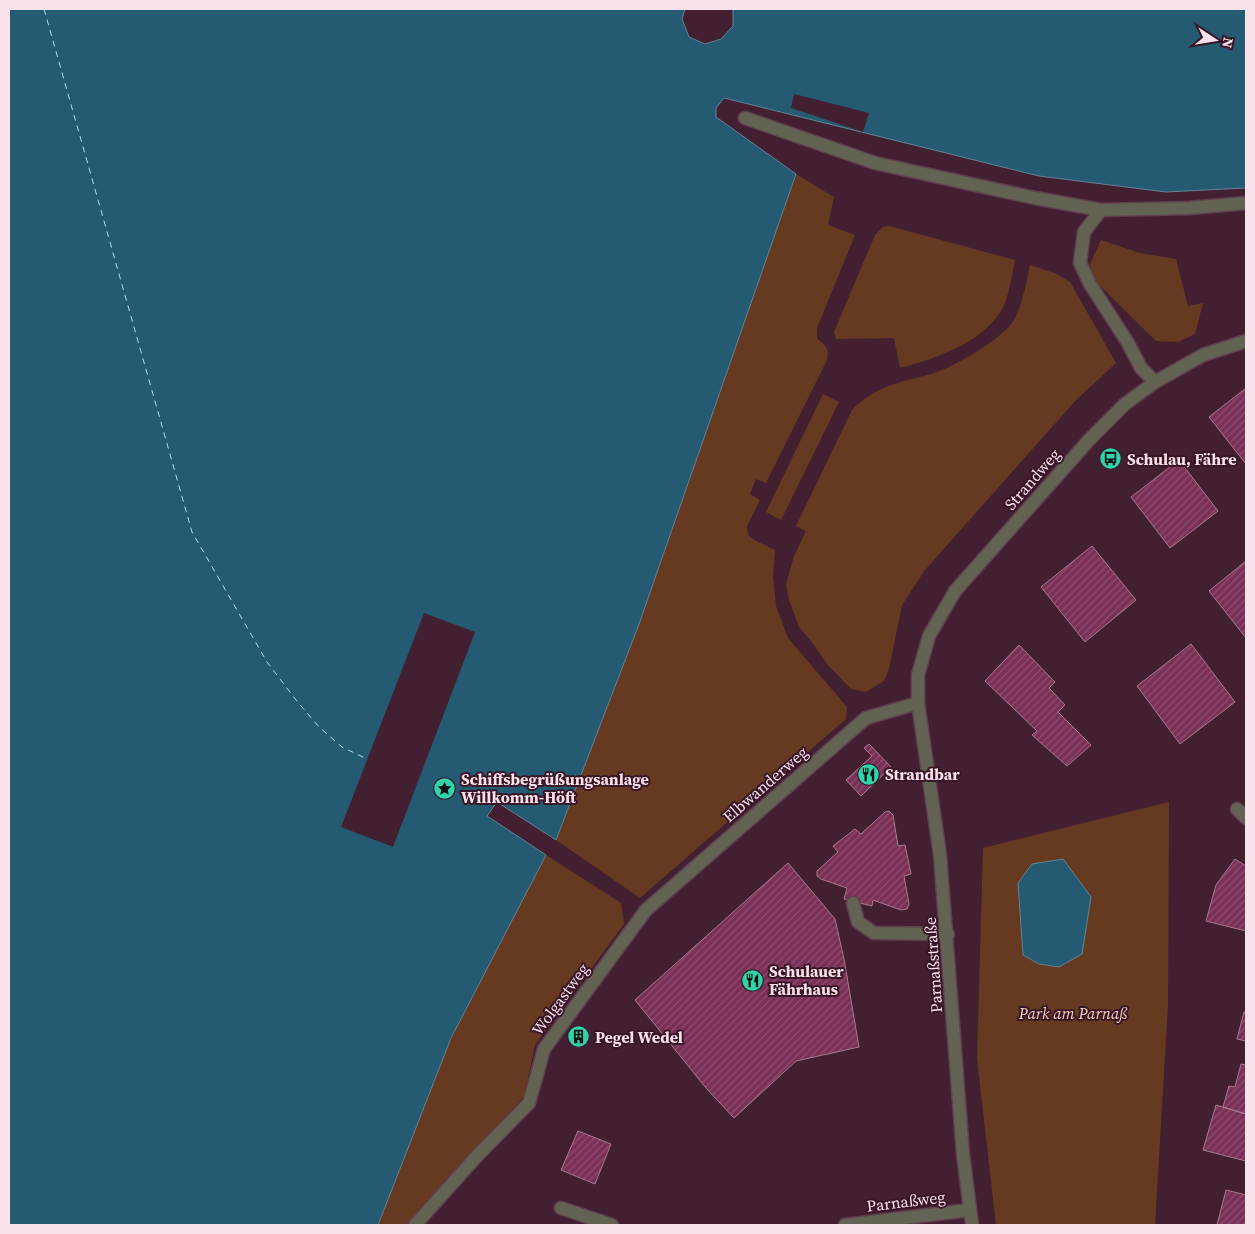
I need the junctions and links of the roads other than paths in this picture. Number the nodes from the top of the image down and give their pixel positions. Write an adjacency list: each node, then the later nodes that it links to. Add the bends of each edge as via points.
1 (745, 118): 3 (street, via 875,163)
2 (1246, 203): 3 (street)
3 (1102, 210): 5 (street, via 1084,232 1080,263 1141,368)
4 (1246, 342): 5 (street, Strandweg, via 1202,355)
5 (1154, 382): 6 (street, Strandweg, via 1125,404 1089,440 956,591 929,636 918,675)
6 (918, 703): 8 (street, Elbwanderweg, via 866,718); 9 (street, Parnaßstraße)
7 (854, 903): 9 (street, via 858,922 874,933)
8 (646, 910): 12 (street, Wolgastweg, via 544,1049 529,1103)
9 (948, 934): 11 (street, Parnaßstraße)
10 (561, 1208): 13 (street)
11 (970, 1210): 14 (street, Parnaßweg); 15 (street, Parnaßstraße)
12 (415, 1225)
13 (612, 1225)
14 (845, 1225)
15 (972, 1225)

